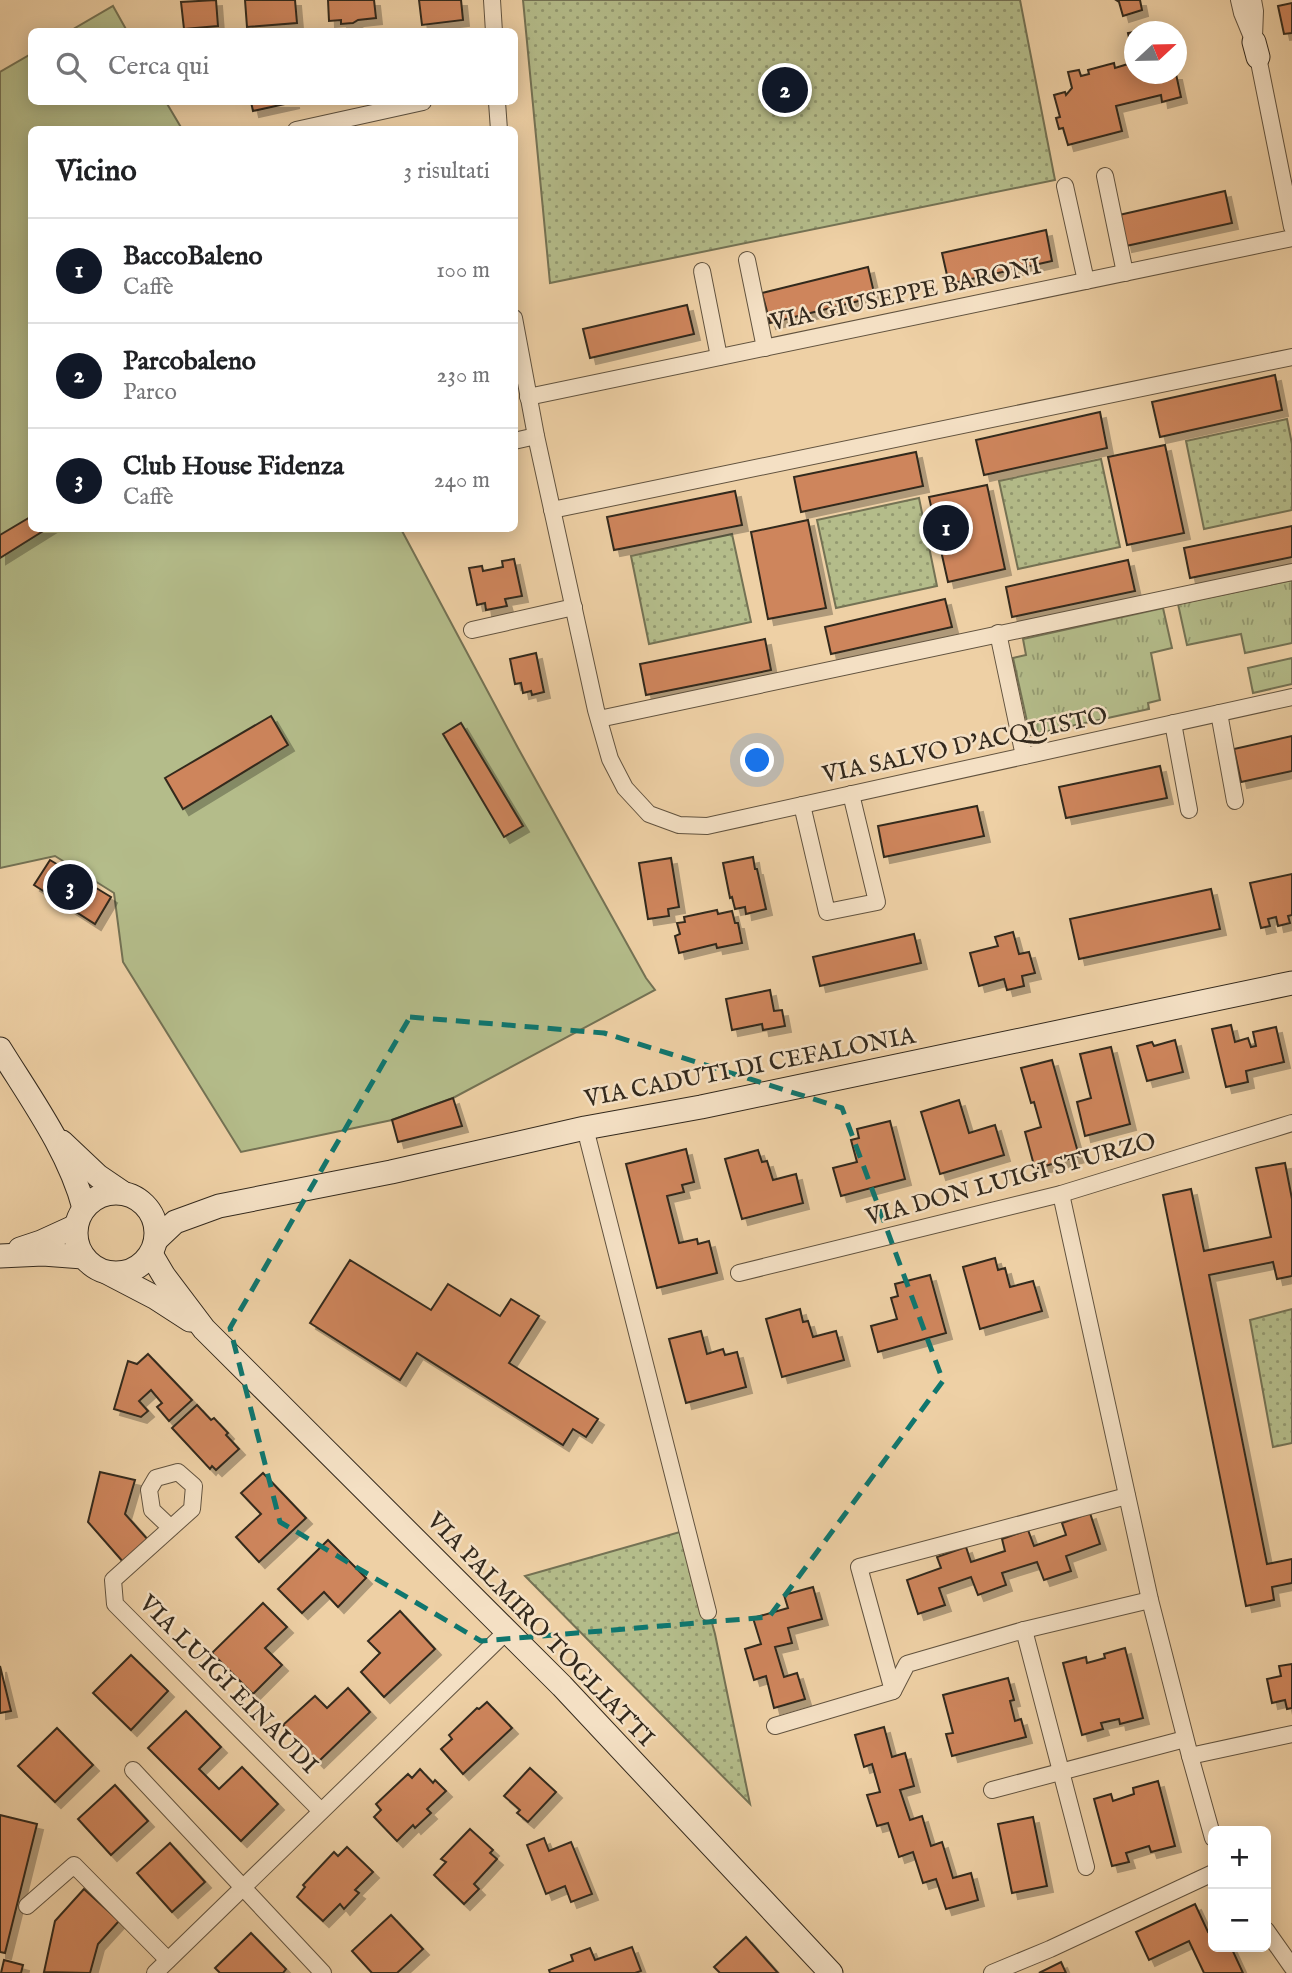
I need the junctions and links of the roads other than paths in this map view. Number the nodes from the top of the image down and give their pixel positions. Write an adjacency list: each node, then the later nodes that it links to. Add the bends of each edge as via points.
1 (492, 0): 4 (street)
2 (1239, 0): 5 (street)
3 (1253, 0): 5 (street)
4 (494, 28)
5 (1256, 50): 12 (street)
6 (409, 105): 8 (street)
7 (498, 105): 9 (street)
8 (314, 126)
9 (499, 126)
10 (1105, 176): 16 (street)
11 (1065, 186): 17 (street)
12 (1292, 227)
13 (1292, 238): 16 (street, VIA GIUSEPPE BARONI)
14 (747, 260): 19 (street)
15 (702, 271): 20 (street)
16 (1125, 273): 17 (street, VIA GIUSEPPE BARONI)
17 (1086, 281): 19 (street, VIA GIUSEPPE BARONI)
18 (518, 341): 22 (street)
19 (765, 348): 20 (street, VIA GIUSEPPE BARONI)
20 (719, 357): 22 (street, VIA GIUSEPPE BARONI)
21 (1292, 357): 25 (street)
22 (528, 397): 23 (street)
23 (536, 436): 24 (street); 25 (street)
24 (518, 440)
25 (552, 510): 27 (street)
26 (1292, 572): 29 (street)
27 (573, 607): 28 (street); 32 (street)
28 (472, 630)
29 (998, 634): 32 (street); 34 (street)
30 (1292, 697): 31 (street, VIA SALVO D'ACQUISTO)
31 (1219, 713): 33 (street, VIA SALVO D'ACQUISTO); 36 (street)
32 (599, 719): 37 (street, VIA SALVO D'ACQUISTO, via 610,760 625,788 649,814 679,825 707,826)
33 (1173, 723): 34 (street, VIA SALVO D'ACQUISTO); 38 (street)
34 (1024, 756): 35 (street, VIA SALVO D'ACQUISTO)
35 (851, 794): 37 (street, VIA SALVO D'ACQUISTO); 37 (street, via 877,902 827,912)
36 (1235, 801)
37 (802, 805)
38 (1189, 810)
39 (1292, 983): 42 (street, VIA CADUTI DI CEFALONIA)
40 (0, 1049): 43 (street, VIA PALMIRO TOGLIATTI)
41 (1292, 1123): 44 (street, VIA DON LUIGI STURZO)
42 (585, 1128): 46 (street, VIA CADUTI DI CEFALONIA); 57 (street)
43 (50, 1130): 45 (street, VIA PALMIRO TOGLIATTI, via 98,1177); 47 (street, VIA PALMIRO TOGLIATTI, via 78,1186)
44 (1061, 1194): 52 (street, VIA DON LUIGI STURZO); 54 (street)
45 (132, 1197): 46 (street, VIA CADUTI DI CEFALONIA, via 169,1206); 47 (street, via 102,1195 92,1200); 48 (street, VIA PALMIRO TOGLIATTI, via 149,1209 154,1219)
46 (219, 1206): 48 (street, VIA CADUTI DI CEFALONIA, via 175,1222)
47 (80, 1217): 49 (street, via 41,1242); 50 (street, VIA PALMIRO TOGLIATTI, via 76,1236)
48 (153, 1247): 51 (street, via 143,1264); 53 (street, VIA PALMIRO TOGLIATTI, via 164,1276)
49 (0, 1256): 50 (street)
50 (83, 1257): 51 (street, VIA PALMIRO TOGLIATTI)
51 (108, 1273): 53 (street, VIA PALMIRO TOGLIATTI)
52 (739, 1273)
53 (204, 1329): 59 (street, VIA PALMIRO TOGLIATTI)
54 (1127, 1496): 56 (street); 60 (street, via 859,1567)
55 (171, 1528): 68 (street, VIA LUIGI EINAUDI, via 113,1580 115,1604)
56 (1150, 1600): 58 (street); 63 (street)
57 (708, 1612)
58 (1024, 1630): 60 (street, via 907,1664); 66 (street)
59 (507, 1631): 68 (street); 79 (street, VIA PALMIRO TOGLIATTI)
60 (893, 1691): 61 (street)
61 (775, 1726)
62 (1292, 1734): 64 (street)
63 (1185, 1739): 64 (street); 66 (street)
64 (1189, 1756): 69 (street)
65 (133, 1770): 72 (street)
66 (1061, 1771): 67 (street); 70 (street)
67 (992, 1790)
68 (321, 1811): 72 (street)
69 (1209, 1826)
70 (1086, 1867)
71 (1208, 1875): 80 (street)
72 (243, 1887): 75 (street); 78 (street)
73 (27, 1906): 75 (street, via 74,1865)
74 (1271, 1937): 76 (street)
75 (168, 1960): 77 (street)
76 (1292, 1967)
77 (155, 1973)
78 (323, 1973)
79 (831, 1973)
80 (992, 1973)

